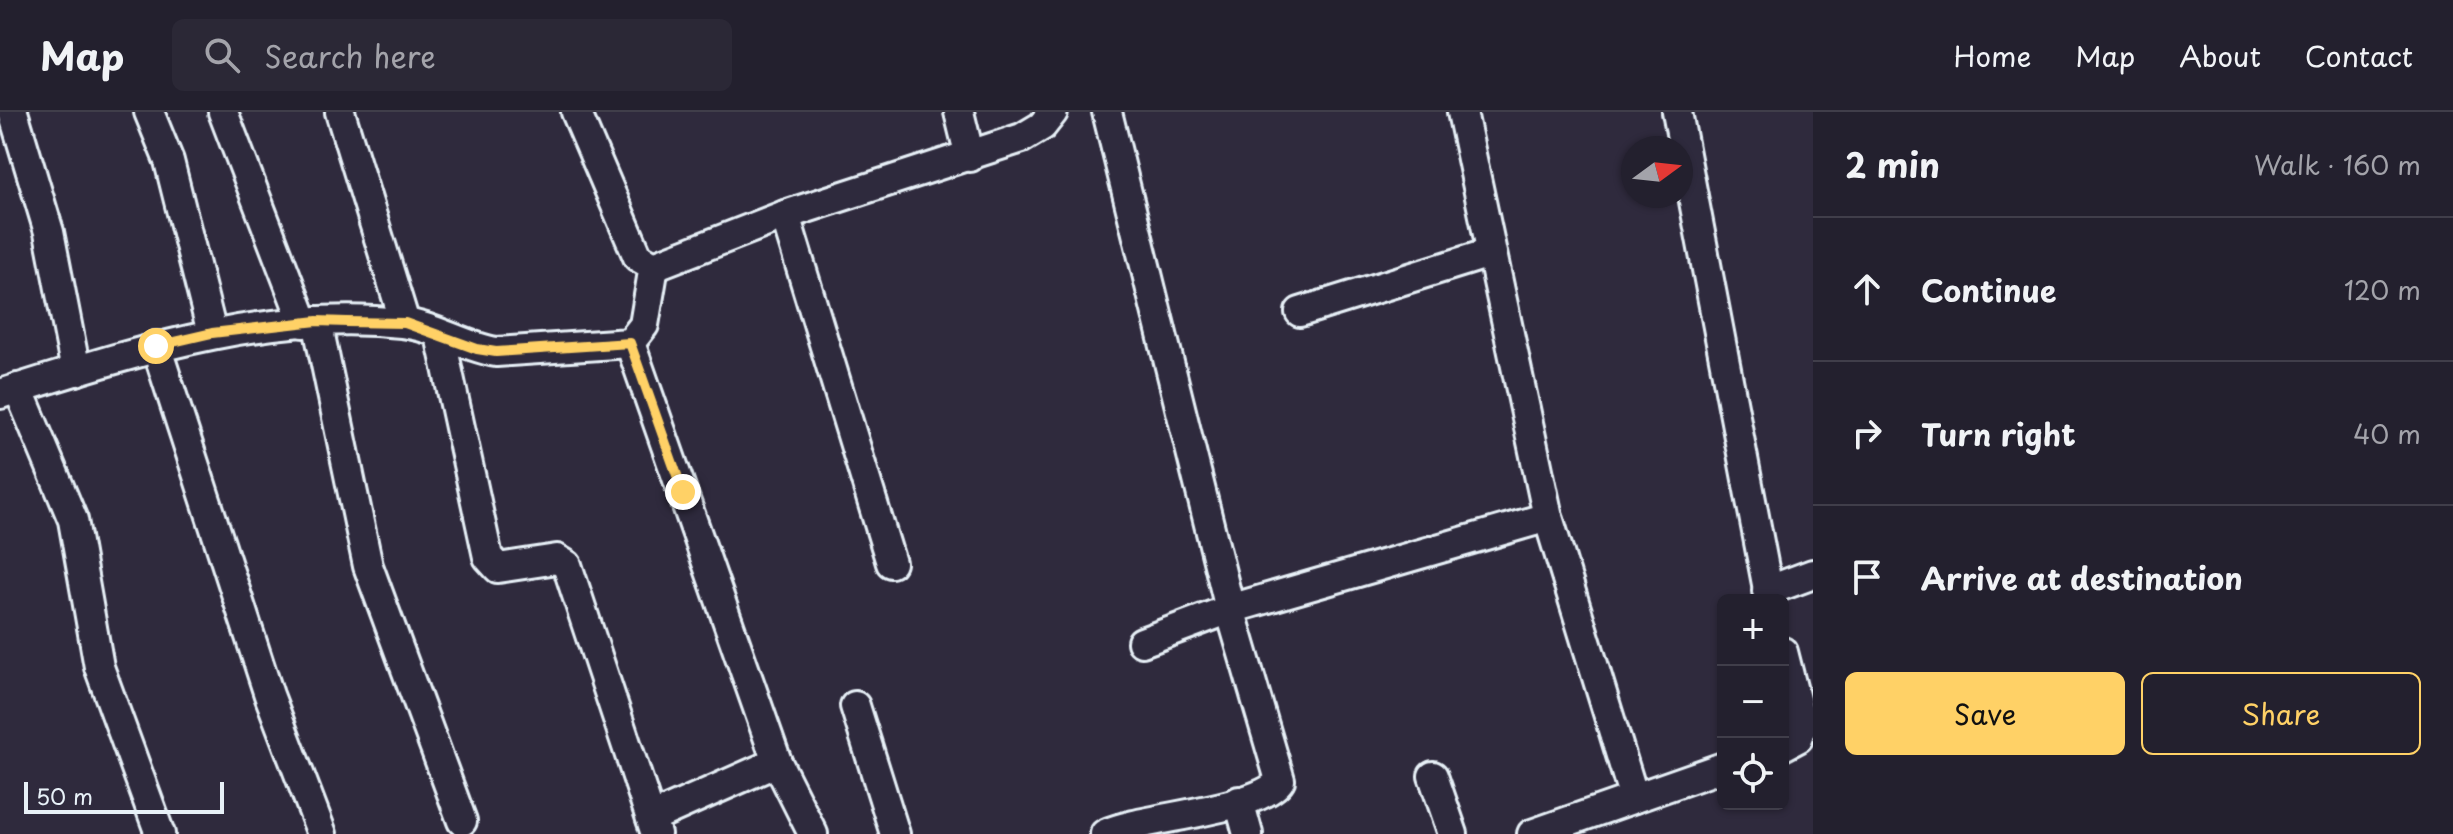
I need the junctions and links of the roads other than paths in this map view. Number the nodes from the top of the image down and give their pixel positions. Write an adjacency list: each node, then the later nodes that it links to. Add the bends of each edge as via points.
1 (13, 112): 22 (street, via 49,232)
2 (149, 112): 18 (street, via 169,161)
3 (223, 112): 16 (street)
4 (340, 112): 17 (street)
5 (576, 112): 14 (street, via 638,257)
6 (959, 112): 11 (street)
7 (1053, 112): 11 (street, via 1022,138)
8 (1107, 112): 29 (street)
9 (1462, 112): 13 (street)
10 (1677, 112): 27 (street)
11 (970, 157): 12 (street)
12 (785, 215): 14 (street); 25 (street)
13 (1490, 253): 15 (street); 24 (street)
14 (654, 266): 20 (street, via 644,325)
15 (1300, 312)
16 (311, 322): 17 (street); 18 (street); 39 (street, via 368,566)
17 (405, 323): 19 (street)
18 (212, 333): 21 (street)
19 (440, 335): 20 (street, via 496,352); 40 (street, via 488,557 498,568 557,559 567,565)
20 (630, 343): 34 (street)
21 (156, 346): 22 (street); 42 (street, via 269,695)
22 (76, 371): 23 (street)
23 (7, 387): 41 (street, via 73,520 99,667)
24 (1548, 517): 29 (street); 37 (street)
25 (891, 563)
26 (1813, 574): 28 (street)
27 (1768, 594)
28 (1772, 594)
29 (1230, 609): 30 (street); 38 (street, via 1280,775 1274,789)
30 (1142, 642)
31 (1787, 666): 33 (street, via 1802,727)
32 (855, 706): 44 (street)
33 (1799, 736)
34 (777, 762): 40 (street); 43 (street)
35 (1717, 769): 37 (street)
36 (1433, 776): 47 (street)
37 (1634, 798): 48 (street)
38 (1239, 801): 45 (street); 46 (street)
39 (462, 821)
40 (653, 826)
41 (160, 834)
42 (322, 834)
43 (813, 834)
44 (895, 834)
45 (1105, 834)
46 (1248, 834)
47 (1453, 834)
48 (1532, 834)

